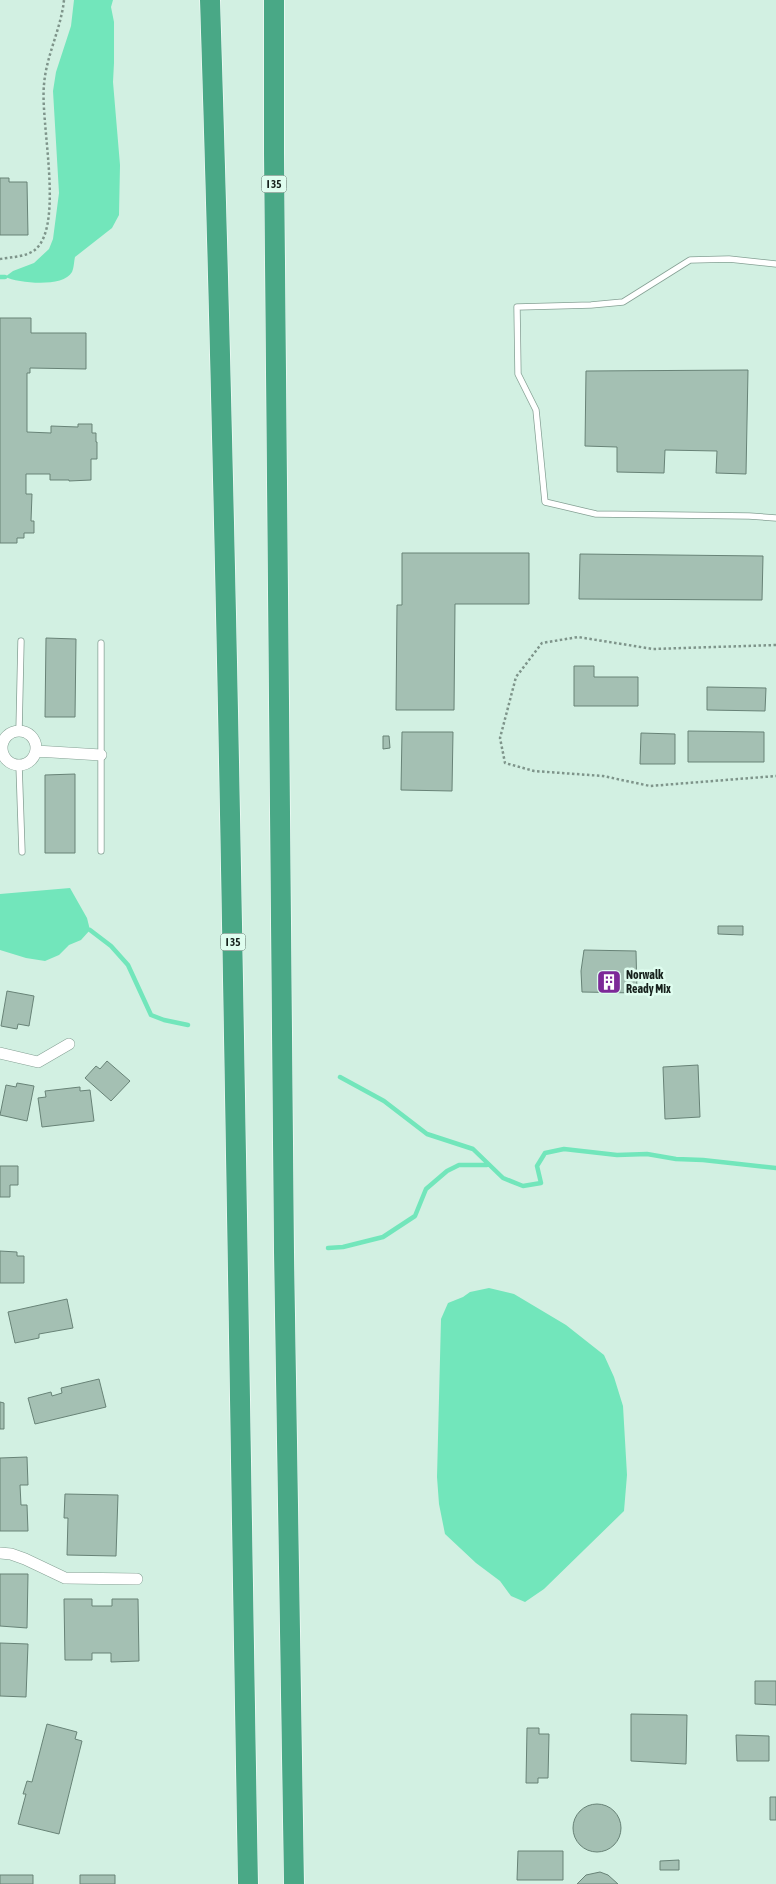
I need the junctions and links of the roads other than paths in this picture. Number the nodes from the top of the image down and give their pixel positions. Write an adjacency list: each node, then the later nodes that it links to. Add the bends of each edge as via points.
1 (210, 0): 18 (highway, I 35, via 231,831)
2 (274, 0): 19 (highway, I 35, via 284,1242)
3 (776, 264): 4 (lane, via 729,259 690,260 623,302 517,307 518,374 536,410 545,502 596,514)
4 (776, 518)
5 (21, 641): 7 (lane)
6 (101, 643): 10 (lane)
7 (19, 731): 8 (street, via 6,737); 9 (street, via 32,737)
8 (1, 751): 11 (street, via 9,762)
9 (36, 751): 10 (street); 11 (street, via 29,762)
10 (101, 755): 12 (lane)
11 (19, 766): 13 (lane)
12 (101, 851)
13 (22, 852)
14 (69, 1044): 15 (street, via 38,1062)
15 (0, 1053)
16 (0, 1553): 17 (street, via 25,1559 65,1578)
17 (137, 1580)
18 (248, 1884)
19 (294, 1884)

